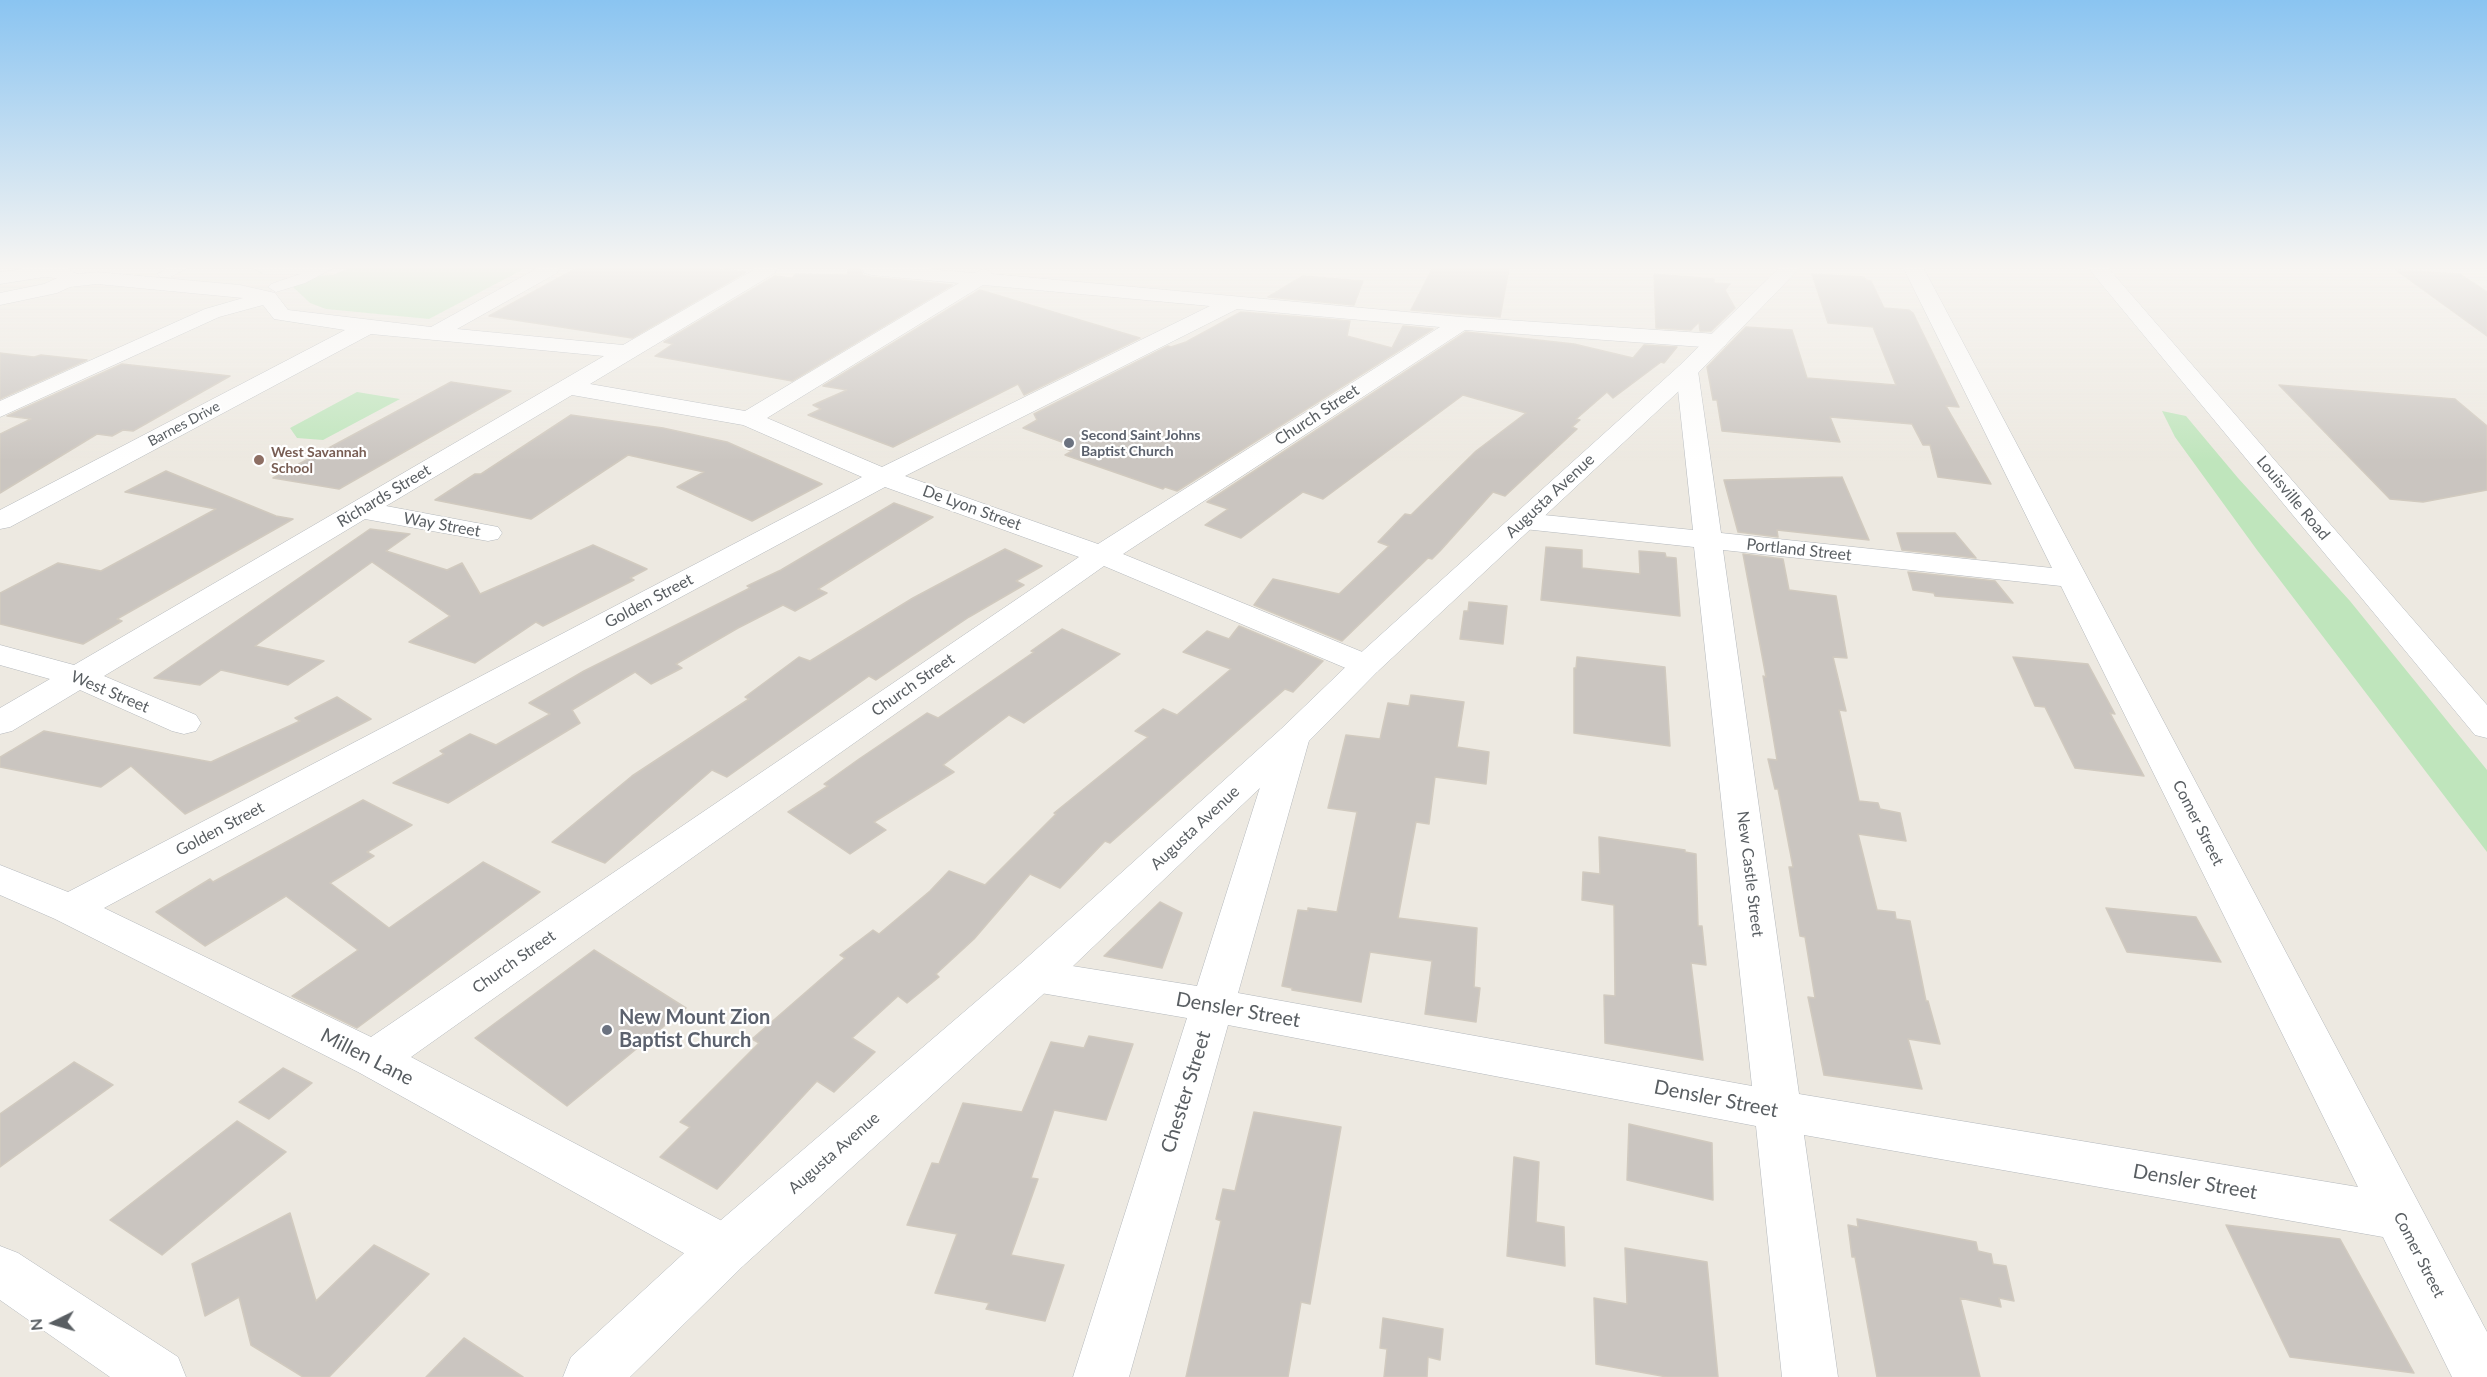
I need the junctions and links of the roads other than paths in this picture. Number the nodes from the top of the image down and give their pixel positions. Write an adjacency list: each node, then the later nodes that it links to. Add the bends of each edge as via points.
1 (169, 333): 17 (street)
2 (356, 333): 21 (street, Barnes Drive)
3 (427, 333): 12 (street)
4 (658, 333): 14 (street, Richards Street)
5 (887, 333): 18 (street)
6 (1171, 333): 19 (street, Golden Street)
7 (1445, 333): 25 (street, Church Street)
8 (1606, 333): 13 (street)
9 (1724, 333): 13 (street, Augusta Avenue)
10 (1947, 333): 26 (street, Comer Street)
11 (2154, 333): 32 (street, Louisville Road)
12 (434, 334): 14 (street)
13 (1716, 341): 15 (street, Augusta Avenue)
14 (626, 352): 16 (street, Richards Street)
15 (1687, 371): 22 (street, Augusta Avenue); 24 (street, New Castle Street)
16 (568, 387): 18 (street, De Lyon Street); 20 (street, Richards Street)
17 (0, 410)
18 (748, 419): 19 (street, De Lyon Street)
19 (884, 477): 25 (street, De Lyon Street); 35 (street, Golden Street)
20 (360, 510): 23 (street, Way Street); 29 (street, Richards Street)
21 (0, 521)
22 (1524, 521): 24 (street, Portland Street); 28 (street, Augusta Avenue)
23 (488, 533)
24 (1708, 540): 26 (street, Portland Street); 39 (street, New Castle Street)
25 (1101, 555): 28 (street, De Lyon Street); 38 (street, Church Street)
26 (2073, 579): 40 (street, Comer Street)
27 (0, 656): 29 (street, West Street)
28 (1366, 665): 33 (street, Augusta Avenue)
29 (79, 676): 30 (street, Richards Street); 31 (street, West Street)
30 (0, 723)
31 (184, 723)
32 (2487, 726)
33 (1293, 737): 36 (street, Augusta Avenue); 37 (street, Chester Street)
34 (0, 879): 35 (street, Millen Lane)
35 (69, 909): 38 (street, Millen Lane)
36 (1035, 976): 37 (street, Densler Street); 41 (street, Augusta Avenue)
37 (1212, 1005): 39 (street, Densler Street); 45 (street, Chester Street)
38 (374, 1059): 41 (street, Millen Lane)
39 (1779, 1111): 40 (street, Densler Street); 46 (street, New Castle Street)
40 (2399, 1217): 47 (street, Comer Street)
41 (726, 1249): 44 (street, Augusta Avenue)
42 (0, 1270): 43 (street)
43 (158, 1377)
44 (591, 1377)
45 (1101, 1377)
46 (1810, 1377)
47 (2481, 1377)

